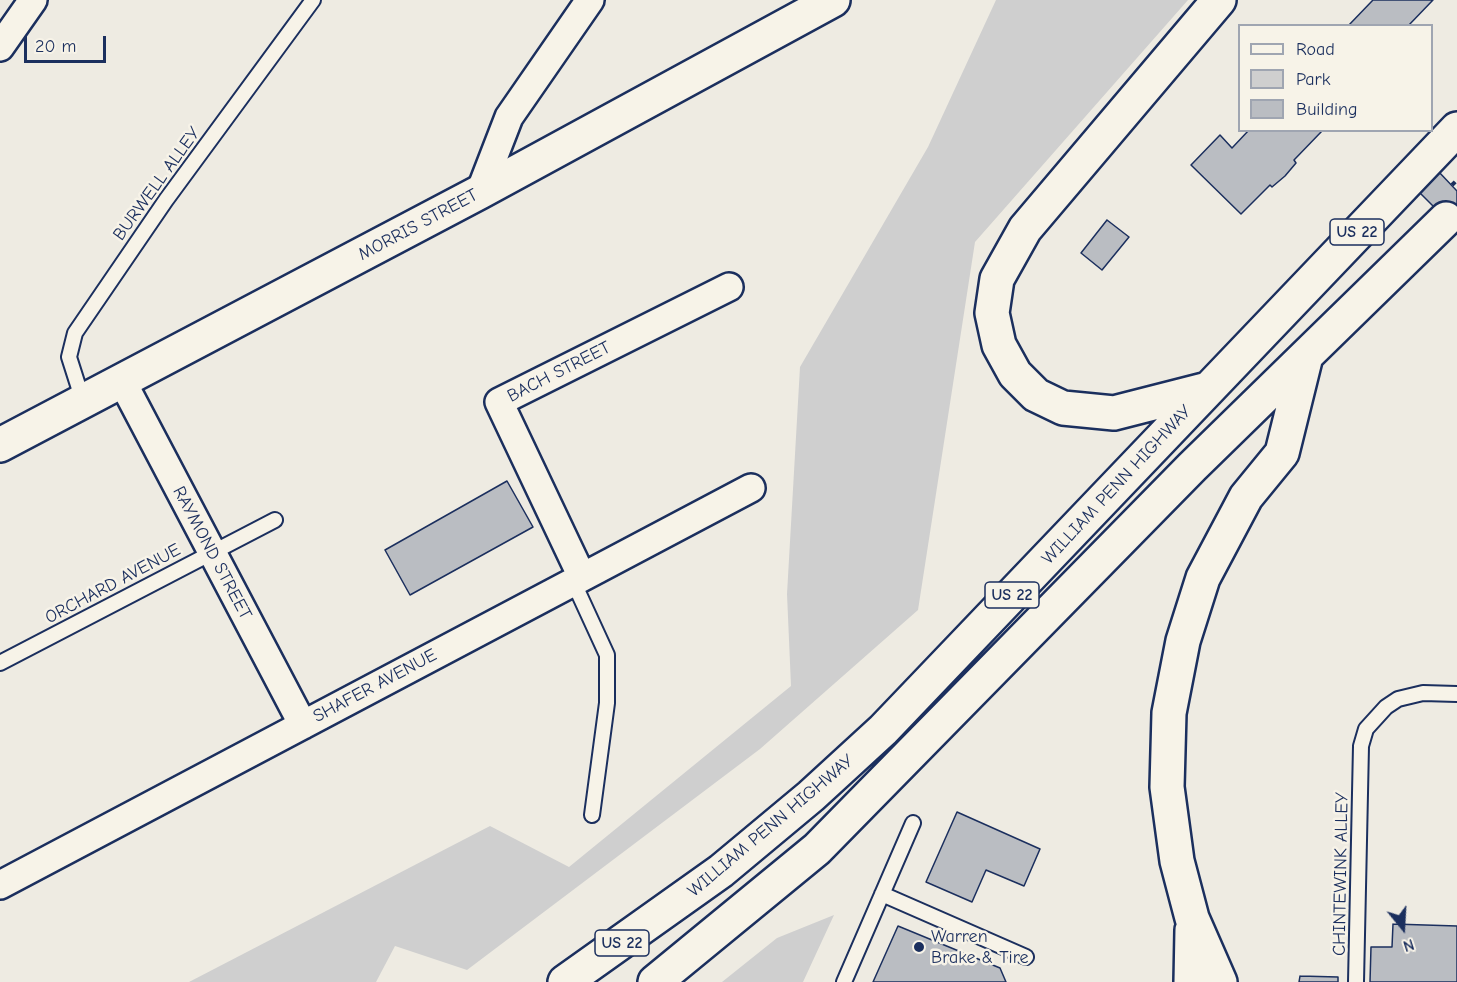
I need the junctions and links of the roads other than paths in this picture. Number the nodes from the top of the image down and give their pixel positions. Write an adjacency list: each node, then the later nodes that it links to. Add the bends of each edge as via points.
1 (33, 0): 6 (street)
2 (313, 0): 14 (lane, BURWELL ALLEY, via 166,200 75,333 69,357)
3 (590, 0): 8 (street, via 509,117)
4 (833, 0): 8 (main road, MORRIS STREET)
5 (1219, 0): 13 (main road, via 1025,229 997,279 992,313 999,345 1015,374 1036,394 1063,408 1114,413)
6 (0, 46)
7 (1457, 129): 13 (main road, WILLIAM PENN HIGHWAY / US 22)
8 (480, 192): 12 (main road, MORRIS STREET)
9 (1446, 219): 11 (main road, US 22)
10 (729, 287): 19 (street, BACH STREET, via 499,402)
11 (1306, 356): 27 (main road, via 1282,453 1246,497 1217,548 1182,641 1170,713 1167,787 1177,861); 30 (main road, US 22, via 818,849)
12 (122, 381): 14 (main road, MORRIS STREET); 18 (street, RAYMOND STREET)
13 (1208, 389): 29 (main road, WILLIAM PENN HIGHWAY / US 22, via 926,686 844,766 721,871)
14 (83, 401): 15 (main road, MORRIS STREET)
15 (4, 436)
16 (751, 488): 19 (street, SHAFER AVENUE)
17 (275, 520): 18 (lane, ORCHARD AVENUE)
18 (211, 554): 20 (lane, ORCHARD AVENUE); 22 (street, RAYMOND STREET)
19 (577, 579): 22 (street, SHAFER AVENUE); 23 (lane, via 607,655 607,703)
20 (0, 663)
21 (1457, 694): 34 (lane, CHINTEWINK ALLEY, via 1423,693 1398,699 1366,729 1361,747)
22 (303, 725): 25 (street, SHAFER AVENUE)
23 (592, 815)
24 (914, 823): 26 (lane)
25 (0, 885)
26 (882, 894): 28 (lane); 31 (lane)
27 (1192, 918): 32 (main road); 33 (main road)
28 (1026, 957)
29 (565, 982)
30 (655, 982)
31 (843, 982)
32 (1191, 982)
33 (1220, 982)
34 (1356, 982)

